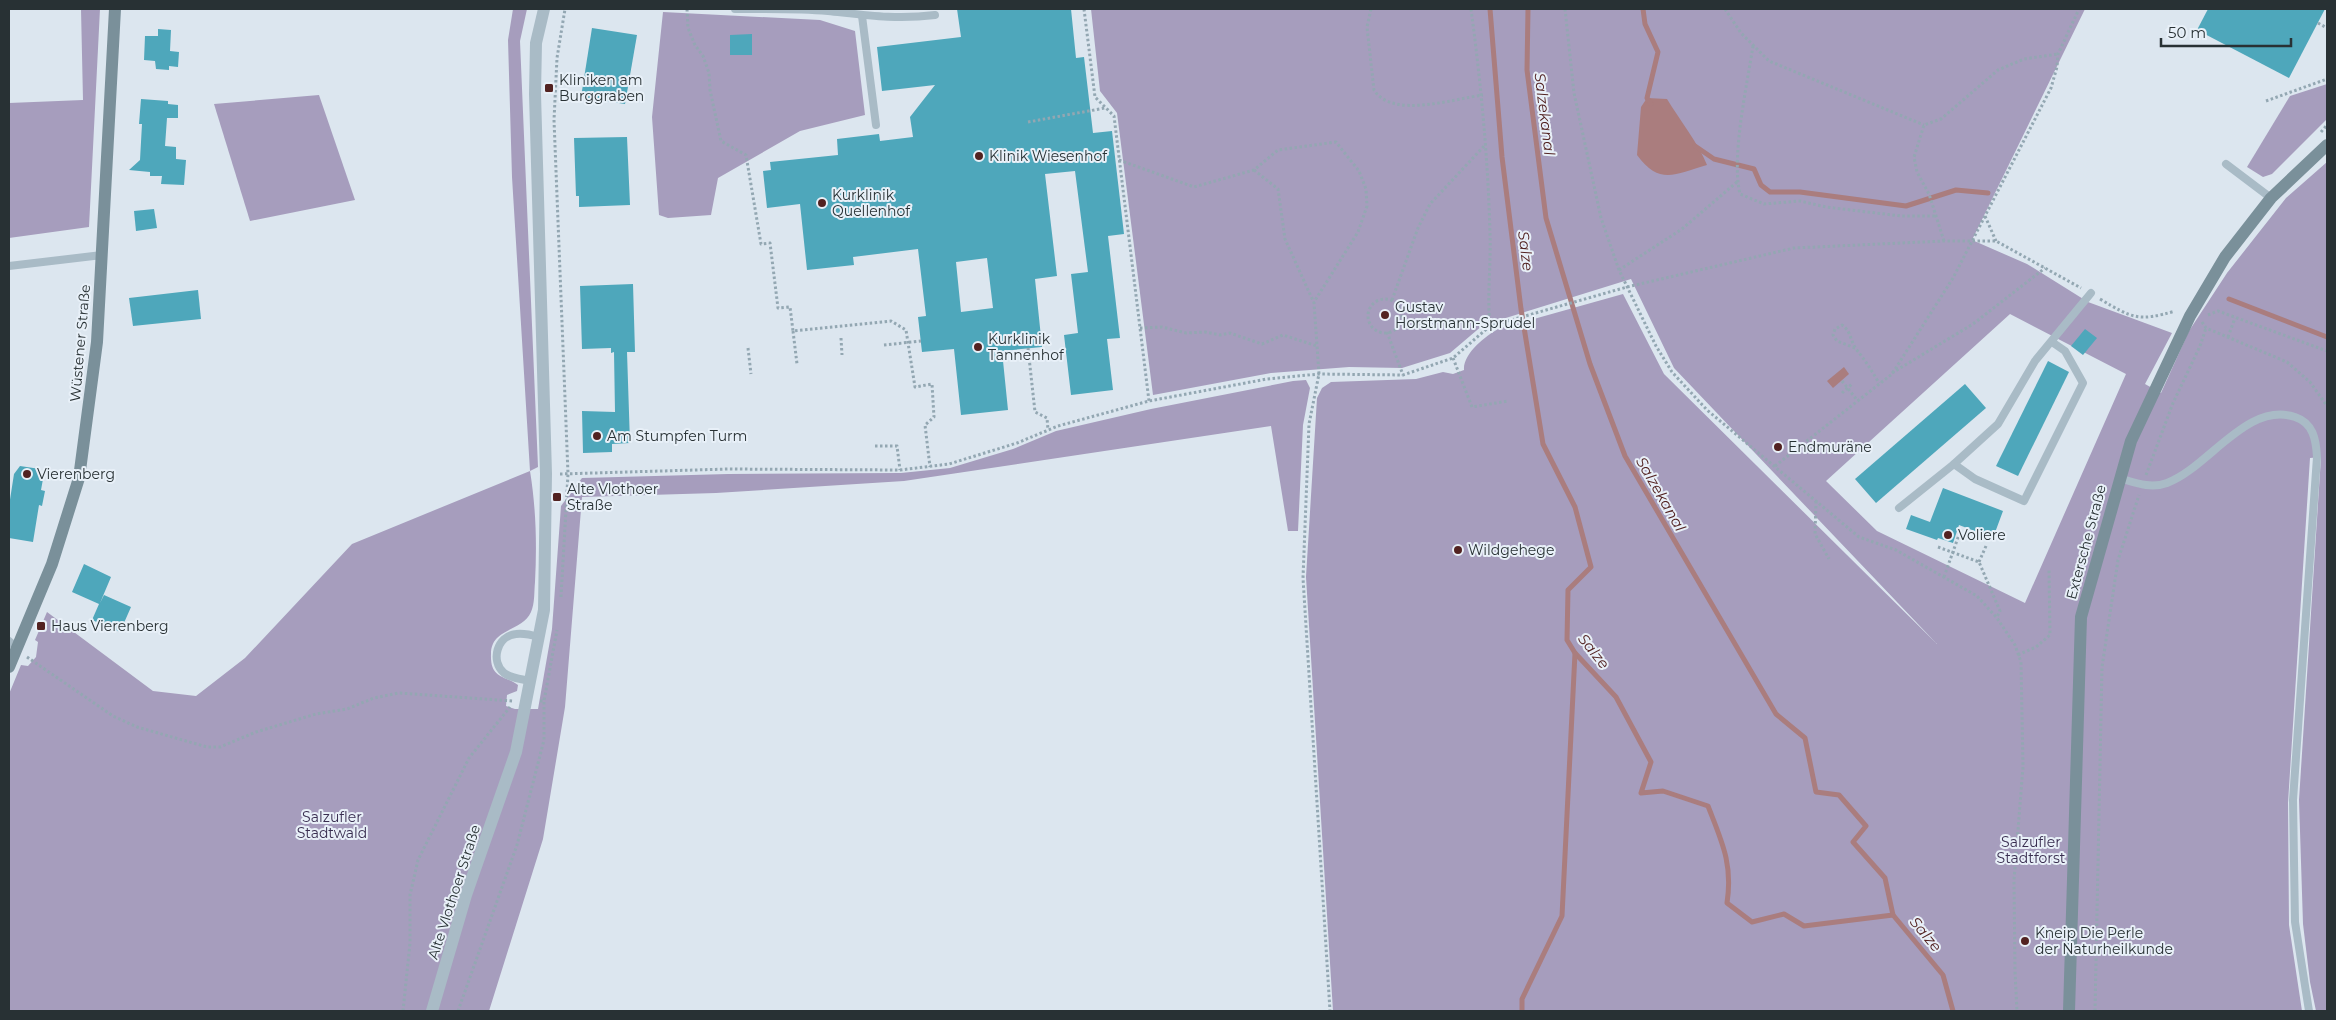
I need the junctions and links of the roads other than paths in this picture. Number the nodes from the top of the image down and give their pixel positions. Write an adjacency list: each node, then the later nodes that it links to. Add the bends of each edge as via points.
1 (115, 9): 10 (main road, Wüstener Straße)
2 (544, 9): 17 (street, Alte Vlothoer Straße, via 536,43 535,94 546,474 544,610)
3 (736, 9): 5 (lane, via 827,11)
4 (934, 15): 5 (lane, via 906,19)
5 (862, 16): 6 (lane)
6 (876, 125)
7 (2327, 145): 9 (main road, Extersche Straße)
8 (2226, 164): 9 (lane)
9 (2271, 198): 15 (main road, Extersche Straße, via 2224,257 2190,316 2130,441)
10 (102, 255): 11 (lane); 18 (main road, Wüstener Straße, via 97,342 79,478 52,564)
11 (9, 266)
12 (2090, 293): 13 (lane)
13 (2052, 342): 14 (lane, via 2036,361 1998,424); 14 (lane, via 2065,351 2084,383 2024,501 1975,479)
14 (1954, 464): 16 (lane)
15 (2119, 478): 22 (main road, Extersche Straße, via 2081,617); 23 (lane, via 2154,486 2177,479 2260,418 2289,415 2308,424 2313,431 2317,456 2293,800 2296,922)
16 (1899, 508)
17 (540, 637): 20 (street, Alte Vlothoer Straße); 20 (lane, via 509,636 496,652 503,672)
18 (13, 644): 19 (main road, Wüstener Straße)
19 (9, 667)
20 (531, 681): 21 (street, Alte Vlothoer Straße, via 516,752 466,896)
21 (432, 1011)
22 (2069, 1011)
23 (2309, 1011)

